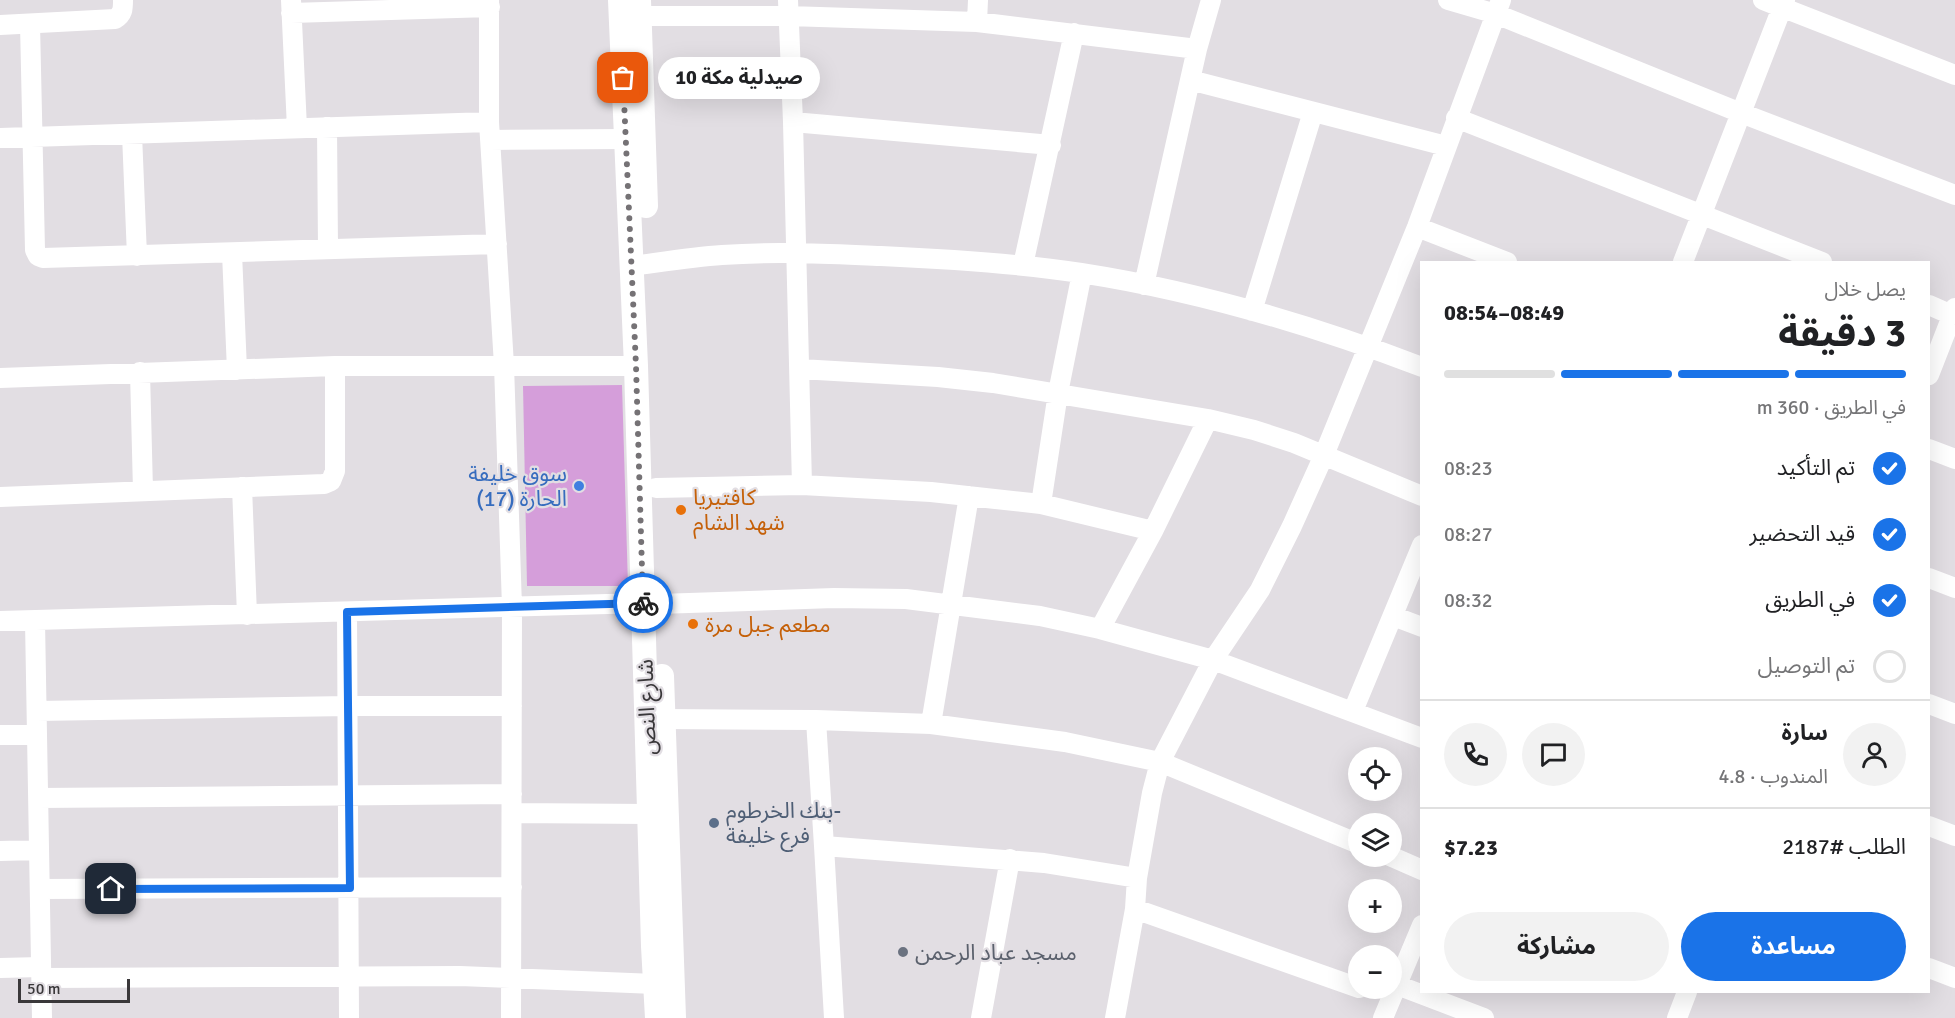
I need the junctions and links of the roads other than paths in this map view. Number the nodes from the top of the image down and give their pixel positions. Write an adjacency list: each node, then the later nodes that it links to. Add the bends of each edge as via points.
1 (123, 0): 14 (street, via 123,11 115,19)
2 (620, 0): 30 (main road, شارع النص)
3 (978, 0): 13 (street)
4 (1211, 0): 17 (street)
5 (1448, 0): 10 (street)
6 (1763, 0): 8 (street)
7 (490, 4): 9 (street); 26 (street)
8 (1783, 4): 18 (street); 21 (street)
9 (291, 6): 25 (street)
10 (1499, 7): 21 (street); 22 (street)
11 (640, 8): 12 (street); 44 (main road, شارع النص)
12 (788, 8): 13 (street); 23 (street)
13 (977, 22): 16 (street)
14 (30, 24): 15 (street); 28 (street)
15 (0, 25)
16 (1074, 33): 17 (street); 31 (street)
17 (1197, 49): 19 (street)
18 (1955, 75)
19 (1190, 80): 20 (street); 47 (street)
20 (1312, 112): 32 (street); 49 (street)
21 (1741, 113): 33 (street); 34 (street)
22 (1456, 118): 32 (street); 34 (street)
23 (794, 122): 31 (street); 38 (street)
24 (327, 127): 25 (street); 26 (street); 37 (street)
25 (297, 128): 27 (street)
26 (490, 131): 30 (street); 36 (street)
27 (132, 134): 28 (street); 40 (street)
28 (32, 137): 29 (street); 40 (street, via 38,256)
29 (0, 138)
30 (626, 139): 44 (main road, شارع النص)
31 (1051, 145): 45 (street)
32 (1446, 146): 35 (street)
33 (1955, 195)
34 (1701, 214): 42 (street); 43 (street)
35 (1417, 227): 41 (street); 51 (street)
36 (498, 244): 37 (street); 52 (street)
37 (328, 249): 39 (street)
38 (796, 252): 44 (street, via 722,255); 45 (street); 56 (street)
39 (232, 253): 40 (street); 57 (street)
40 (137, 256)
41 (1504, 261)
42 (1683, 261)
43 (1819, 261)
44 (640, 265): 54 (main road, شارع النص); 68 (main road, شارع النص)
45 (1023, 265): 46 (street)
46 (1082, 273): 47 (street); 61 (street)
47 (1144, 285): 49 (street)
48 (1930, 306): 50 (street)
49 (1252, 311): 51 (street)
50 (1953, 318): 59 (street)
51 (1368, 346): 55 (street); 64 (street)
52 (504, 365): 53 (street); 54 (street); 80 (street)
53 (335, 366): 57 (street); 67 (street, via 335,471 331,481)
54 (636, 366): 78 (main road, شارع النص)
55 (1420, 366)
56 (800, 369): 61 (street, via 938,377); 66 (street)
57 (237, 370): 58 (street)
58 (140, 372): 60 (street); 69 (street)
59 (1930, 373)
60 (0, 378)
61 (1058, 393): 62 (street); 73 (street)
62 (1208, 419): 64 (street, via 1254,430); 74 (street)
63 (1930, 449): 65 (street)
64 (1324, 455): 70 (street); 88 (street, via 1260,590)
65 (1955, 459)
66 (802, 485): 68 (street); 71 (street)
67 (242, 488): 69 (street); 82 (street)
68 (656, 488): 78 (main road, شارع النص)
69 (143, 491): 72 (street)
70 (1420, 495)
71 (969, 496): 73 (street); 79 (street)
72 (0, 497)
73 (1041, 504): 74 (street)
74 (1153, 531): 87 (street)
75 (1420, 550): 83 (street)
76 (1930, 578): 77 (street)
77 (1955, 588)
78 (651, 603): 79 (street, via 834,598); 80 (street); 95 (main road, شارع النص); 105 (main road, شارع النص)
79 (950, 603): 87 (street); 97 (street)
80 (512, 607): 81 (street); 91 (street)
81 (347, 612): 82 (street); 90 (street)
82 (247, 615): 85 (street)
83 (1393, 616): 86 (street); 93 (street)
84 (0, 621): 85 (street)
85 (35, 621): 92 (street)
86 (1420, 626)
87 (1100, 629): 88 (street)
88 (1213, 660): 93 (street); 101 (street)
89 (1930, 704): 94 (street)
90 (348, 706): 91 (street); 92 (street); 102 (street)
91 (512, 706): 104 (street)
92 (37, 711): 99 (street)
93 (1353, 711): 100 (street)
94 (1955, 714)
95 (663, 719): 96 (street); 121 (main road, شارع النص)
96 (816, 720): 97 (street); 109 (street)
97 (931, 724): 101 (street, via 1065,742)
98 (0, 735): 99 (street)
99 (37, 735): 103 (street)
100 (1420, 737)
101 (1160, 762): 108 (street); 115 (street)
102 (349, 795): 103 (street); 104 (street); 117 (street)
103 (39, 798): 110 (street)
104 (512, 803): 105 (street); 116 (street)
105 (649, 814): 121 (main road, شارع النص)
106 (1930, 826): 107 (street)
107 (1955, 836)
108 (1348, 839)
109 (824, 846): 112 (street); 139 (street)
110 (39, 850): 111 (street); 118 (street)
111 (0, 851)
112 (1010, 859): 115 (street); 140 (street)
113 (1402, 861): 114 (street)
114 (1420, 869)
115 (1137, 878): 119 (street)
116 (512, 887): 117 (street); 127 (street)
117 (350, 888): 118 (street); 126 (street)
118 (40, 889): 124 (street)
119 (1134, 909): 130 (street); 141 (street)
120 (1420, 930): 125 (street)
121 (662, 946): 129 (main road, شارع النص); 138 (main road, شارع النص)
122 (0, 968): 124 (street)
123 (1930, 968): 128 (street)
124 (42, 973): 126 (street); 134 (street)
125 (1402, 973)
126 (349, 977): 127 (street); 135 (street)
127 (511, 978): 129 (street); 136 (street)
128 (1955, 978)
129 (655, 984): 137 (main road, شارع النص)
130 (1348, 984)
131 (1687, 993): 144 (street)
132 (1402, 994): 143 (street)
133 (1391, 999): 142 (street)
134 (42, 1018)
135 (349, 1018)
136 (511, 1018)
137 (657, 1018)
138 (674, 1018)
139 (834, 1018)
140 (981, 1018)
141 (1115, 1018)
142 (1383, 1018)
143 (1484, 1018)
144 (1677, 1018)

